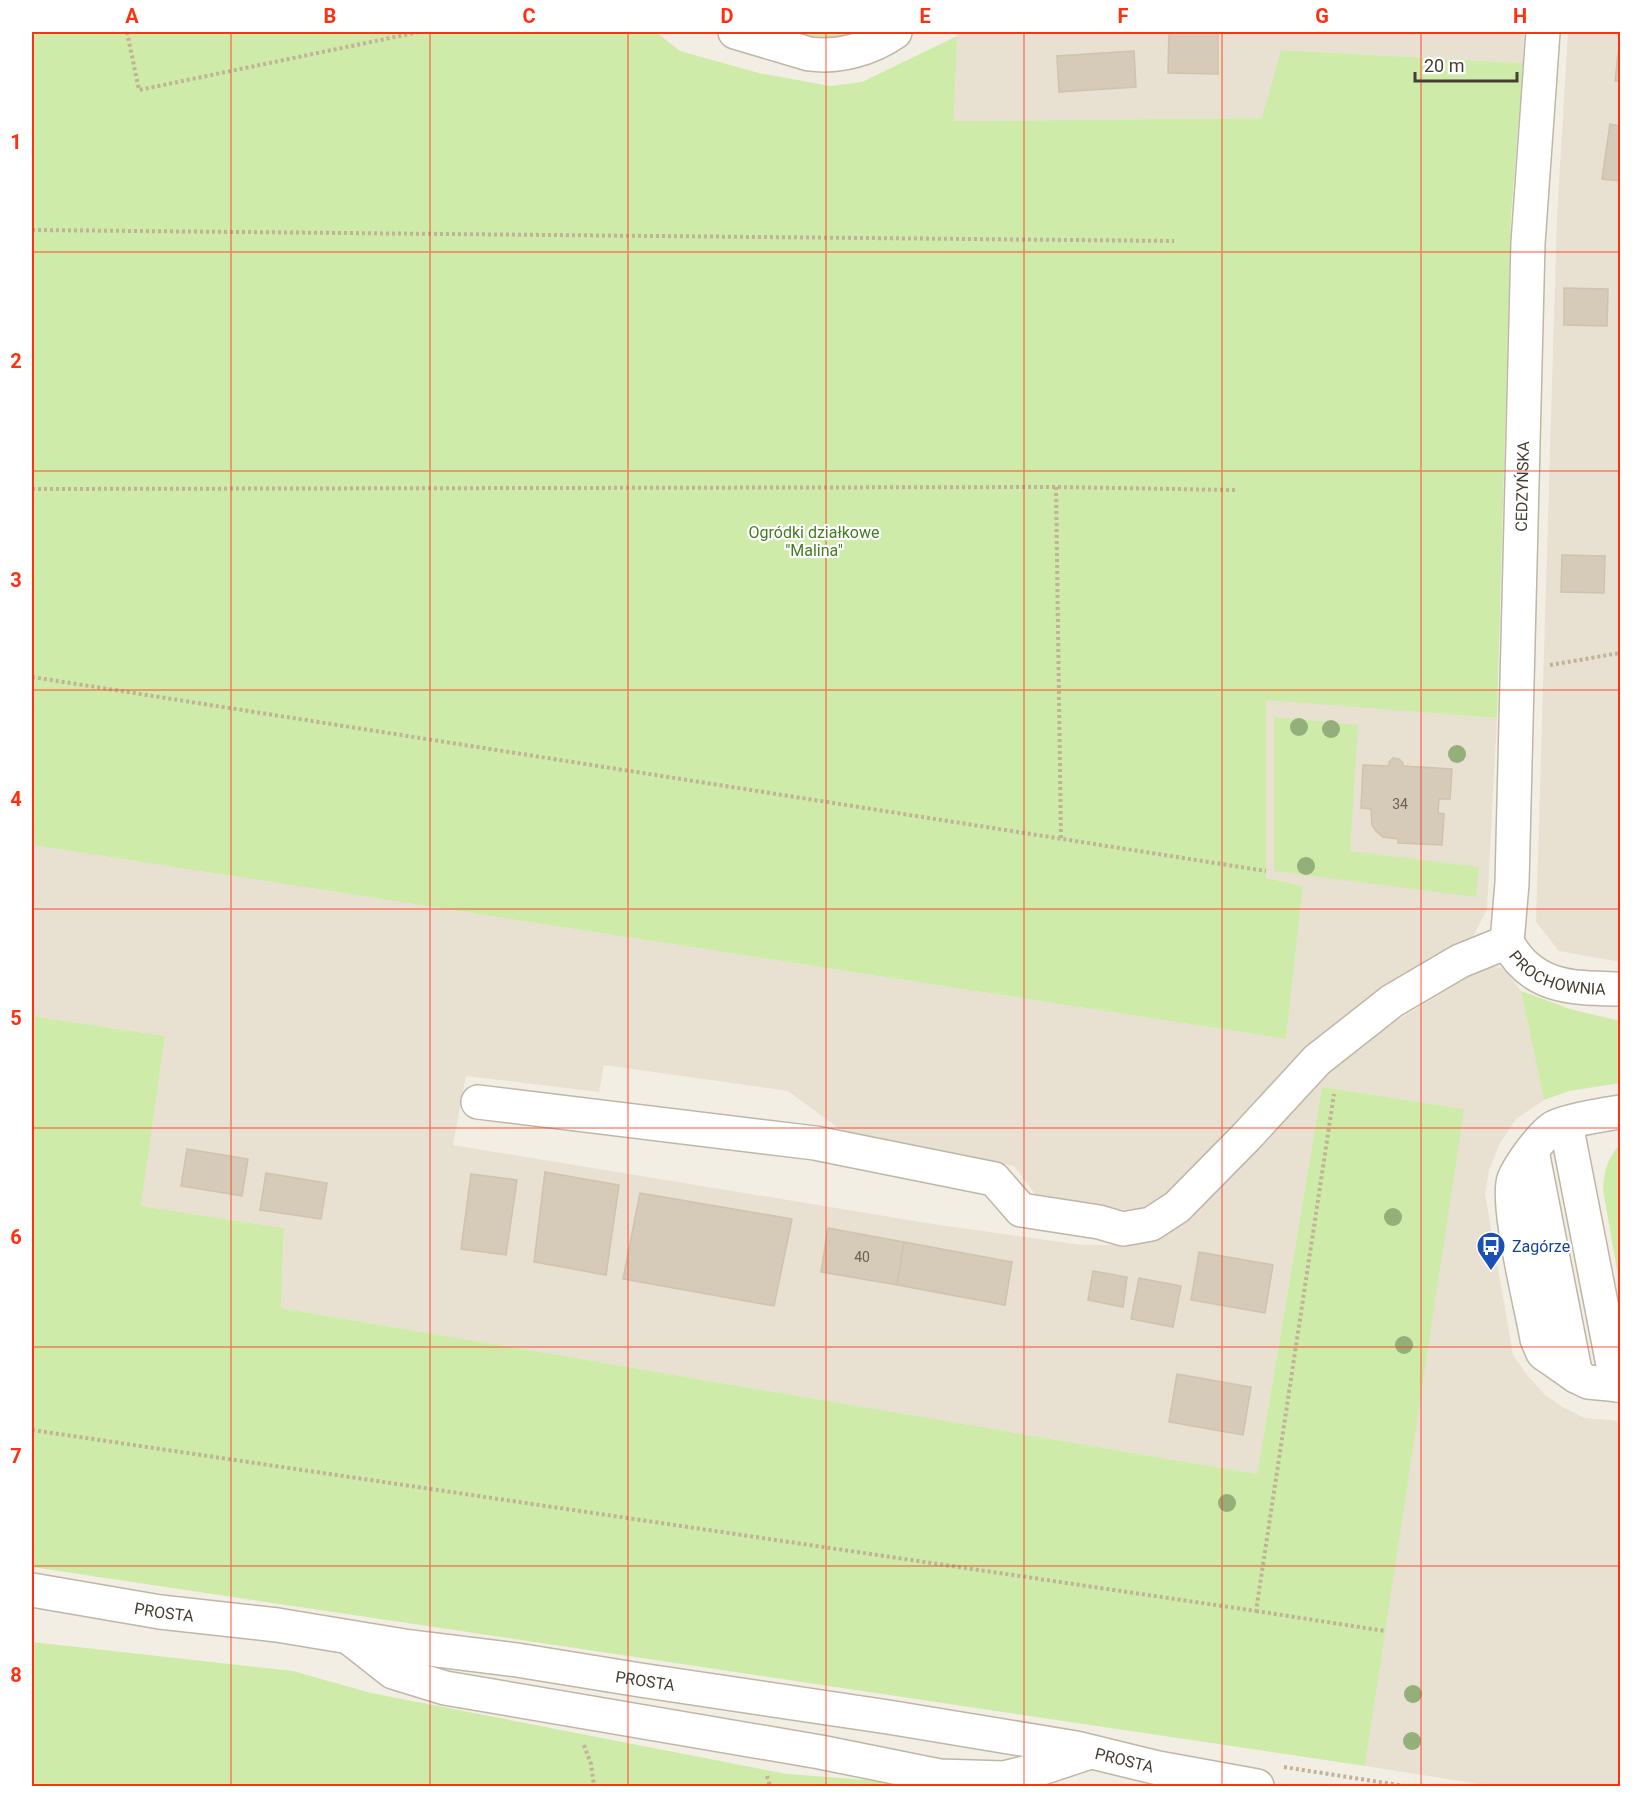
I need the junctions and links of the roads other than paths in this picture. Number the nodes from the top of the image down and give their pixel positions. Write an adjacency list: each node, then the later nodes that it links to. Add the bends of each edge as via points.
1 (735, 32): 2 (street, via 821,56 866,47)
2 (895, 32)
3 (1543, 32): 4 (street, CEDZYŃSKA, via 1528,243)
4 (1508, 942): 5 (street, PROCHOWNIA, via 1515,956 1544,980 1578,988); 6 (street, via 1460,961 1392,1001 1317,1060 1177,1207 1151,1224 1123,1229 1021,1210 994,1179 815,1143)
5 (1620, 989)
6 (478, 1102)
7 (1620, 1112): 8 (street)
8 (1566, 1124): 9 (street); 9 (street, via 1554,1127 1532,1150 1576,1376 1588,1382)
9 (1619, 1385)
10 (32, 1590): 11 (street, PROSTA, via 159,1612)
11 (348, 1636): 12 (street, PROSTA, via 888,1717); 12 (street, via 393,1672 445,1688 939,1776 1004,1778)
12 (1090, 1752): 13 (street, PROSTA, via 1158,1768)
13 (1268, 1776)

